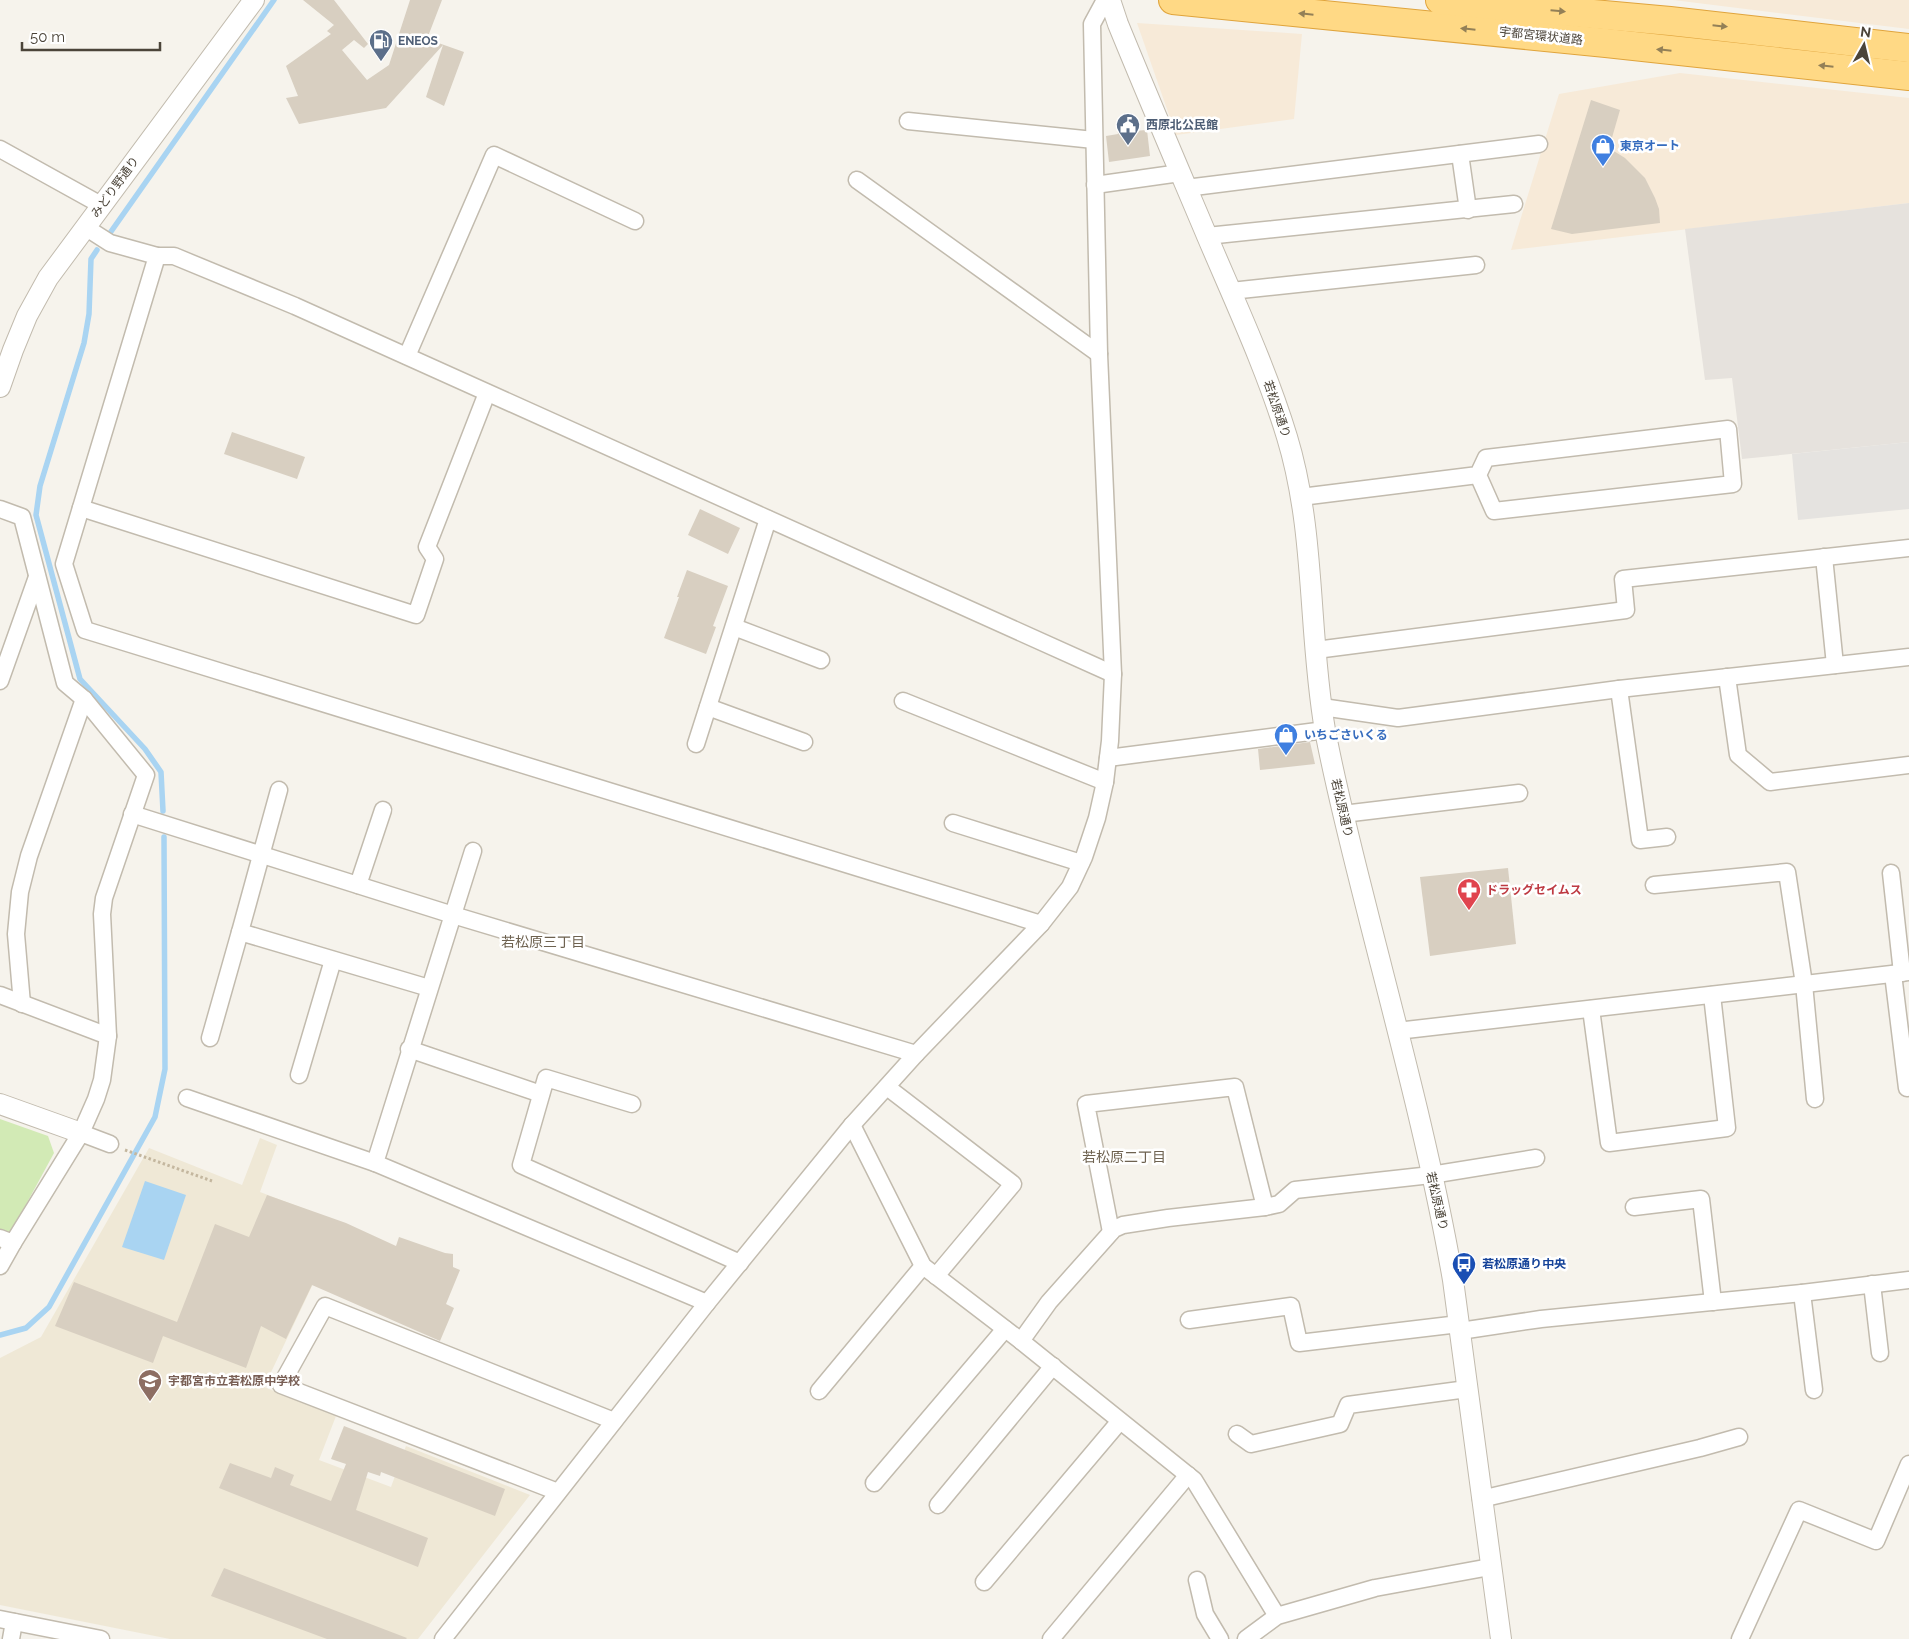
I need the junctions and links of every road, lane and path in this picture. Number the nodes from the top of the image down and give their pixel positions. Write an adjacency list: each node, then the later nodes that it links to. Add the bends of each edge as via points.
1 (254, 0): 19 (street, みどり野通り)
2 (1105, 0): 11 (street, via 1092,24)
3 (1110, 0): 16 (street, 若松原通り)
4 (1173, 0): 7 (highway, 宇都宮環状道路, one-way to 4)
5 (1440, 0): 6 (highway, one-way to 6)
6 (1611, 8): 7 (street); 8 (highway, one-way to 8)
7 (1606, 43): 9 (highway, 宇都宮環状道路, one-way to 7)
8 (1909, 48)
9 (1909, 76)
10 (908, 121): 11 (street)
11 (1094, 140): 17 (street)
12 (1539, 144): 14 (street)
13 (0, 149): 19 (street)
14 (1460, 154): 16 (street); 20 (street)
15 (857, 180): 28 (street)
16 (1183, 180): 17 (street); 23 (street, 若松原通り)
17 (1095, 185): 28 (street)
18 (1514, 204): 20 (street)
19 (101, 205): 22 (street, みどり野通り)
20 (1468, 210): 23 (street)
21 (634, 220): 29 (street, via 494,155)
22 (85, 227): 24 (street, via 110,243); 27 (street, みどり野通り, via 48,278)
23 (1207, 236): 26 (street, 若松原通り)
24 (157, 256): 29 (street, via 174,256); 34 (street)
25 (1476, 265): 26 (street)
26 (1231, 291): 33 (street, 若松原通り, via 1274,398 1296,467)
27 (6, 347): 30 (street, みどり野通り)
28 (1099, 354): 45 (street)
29 (407, 356): 31 (street)
30 (0, 387)
31 (487, 393): 34 (street, via 427,547 435,559 416,615); 36 (street)
32 (1478, 475): 32 (street, via 1486,458 1728,429 1733,484 1494,511); 33 (street)
33 (1301, 498): 41 (street, 若松原通り)
34 (81, 508): 73 (street, via 64,564 85,630)
35 (0, 509): 39 (street, via 22,517)
36 (768, 519): 40 (street); 45 (street)
37 (1909, 548): 38 (street)
38 (1824, 557): 41 (street, via 1623,579 1626,610); 44 (street)
39 (37, 577): 47 (street); 49 (street, via 65,683)
40 (734, 627): 43 (street); 51 (street)
41 (1316, 650): 52 (street, 若松原通り)
42 (1909, 657): 44 (street)
43 (821, 660)
44 (1835, 665): 46 (street)
45 (1113, 674): 56 (street)
46 (1727, 677): 48 (street); 57 (street, via 1738,755 1770,782)
47 (0, 681)
48 (1619, 689): 52 (street, via 1398,718); 65 (street, via 1640,840)
49 (84, 699): 62 (street, via 146,775); 81 (street, via 29,856 20,892 16,934)
50 (903, 701): 58 (street)
51 (708, 707): 54 (street); 55 (street)
52 (1322, 707): 53 (street, 若松原通り)
53 (1325, 730): 56 (street); 63 (street, 若松原通り)
54 (804, 742)
55 (696, 744)
56 (1108, 758): 58 (street)
57 (1909, 765)
58 (1105, 782): 68 (street, via 1098,818)
59 (279, 790): 67 (street)
60 (1519, 793): 63 (street)
61 (384, 810): 70 (street)
62 (132, 814): 67 (street); 84 (street, via 104,898 102,914)
63 (1343, 814): 83 (street, 若松原通り)
64 (953, 823): 68 (street)
65 (1667, 837)
66 (473, 851): 72 (street)
67 (261, 856): 70 (street); 74 (street)
68 (1081, 863): 73 (street, via 1070,887)
69 (1891, 874): 76 (street)
70 (358, 885): 72 (street)
71 (1654, 885): 77 (street, via 1787,872)
72 (453, 915): 78 (street); 87 (street)
73 (1041, 924): 87 (street)
74 (240, 932): 75 (street); 85 (street)
75 (333, 960): 78 (street); 88 (street)
76 (1901, 973): 77 (street); 90 (street)
77 (1804, 984): 79 (street); 93 (street)
78 (429, 988): 86 (street)
79 (1712, 994): 82 (street); 82 (street, via 1727,1128 1609,1143)
80 (0, 995): 81 (street)
81 (22, 1004): 84 (street)
82 (1591, 1009): 83 (street)
83 (1397, 1031): 101 (street, 若松原通り)
84 (108, 1036): 97 (street, via 102,1080)
85 (210, 1038)
86 (409, 1049): 91 (street); 100 (street)
87 (916, 1054): 89 (street)
88 (299, 1074)
89 (887, 1087): 96 (street); 109 (street, via 1013,1184)
90 (1907, 1088)
91 (541, 1094): 95 (street, via 546,1078); 107 (street, via 521,1165)
92 (187, 1098): 100 (street)
93 (1815, 1100)
94 (0, 1104): 97 (street)
95 (632, 1104)
96 (852, 1125): 107 (street); 109 (street)
97 (81, 1133): 98 (street); 106 (street)
98 (117, 1146): 102 (path)
99 (1536, 1158): 101 (street)
100 (375, 1163): 114 (street)
101 (1431, 1175): 103 (street, via 1295,1190 1279,1204); 116 (street, 若松原通り, via 1445,1233)
102 (212, 1181)
103 (1265, 1207): 105 (street, via 1168,1218 1123,1226); 105 (street, via 1235,1087 1086,1104)
104 (1634, 1207): 113 (street, via 1701,1199)
105 (1112, 1232): 118 (street, via 1049,1302)
106 (7, 1241): 108 (street)
107 (740, 1263): 114 (street)
108 (0, 1266)
109 (930, 1271): 117 (street); 123 (street)
110 (1909, 1280): 111 (street)
111 (1872, 1284): 112 (street); 119 (street)
112 (1802, 1292): 113 (street); 122 (street)
113 (1713, 1302): 116 (street)
114 (707, 1303): 125 (street)
115 (1189, 1320): 116 (street, via 1291,1306 1299,1343)
116 (1459, 1327): 121 (street, 若松原通り)
117 (1004, 1329): 118 (street); 130 (street)
118 (1021, 1341): 120 (street)
119 (1880, 1353)
120 (1053, 1366): 124 (street); 133 (street)
121 (1467, 1389): 126 (street, via 1348,1405 1340,1424 1251,1444); 132 (street, 若松原通り)
122 (1814, 1390)
123 (818, 1391)
124 (1120, 1420): 129 (street); 136 (street)
125 (614, 1422): 131 (street); 131 (street, via 325,1306 281,1384)
126 (1237, 1434)
127 (1739, 1437): 132 (street)
128 (1909, 1464): 146 (street, via 1876,1541 1799,1510)
129 (1188, 1475): 137 (street); 142 (street)
130 (874, 1483)
131 (558, 1492): 141 (street)
132 (1481, 1499): 134 (street, 若松原通り)
133 (938, 1505)
134 (1490, 1567): 137 (street, via 1375,1588); 145 (street, 若松原通り)
135 (1197, 1580): 143 (street, via 1205,1614)
136 (984, 1582)
137 (1277, 1616): 144 (street)
138 (7, 1621): 139 (street); 140 (street)
139 (11, 1639)
140 (101, 1639)
141 (442, 1639)
142 (1051, 1639)
143 (1220, 1639)
144 (1246, 1639)
145 (1500, 1639)
146 (1740, 1639)

